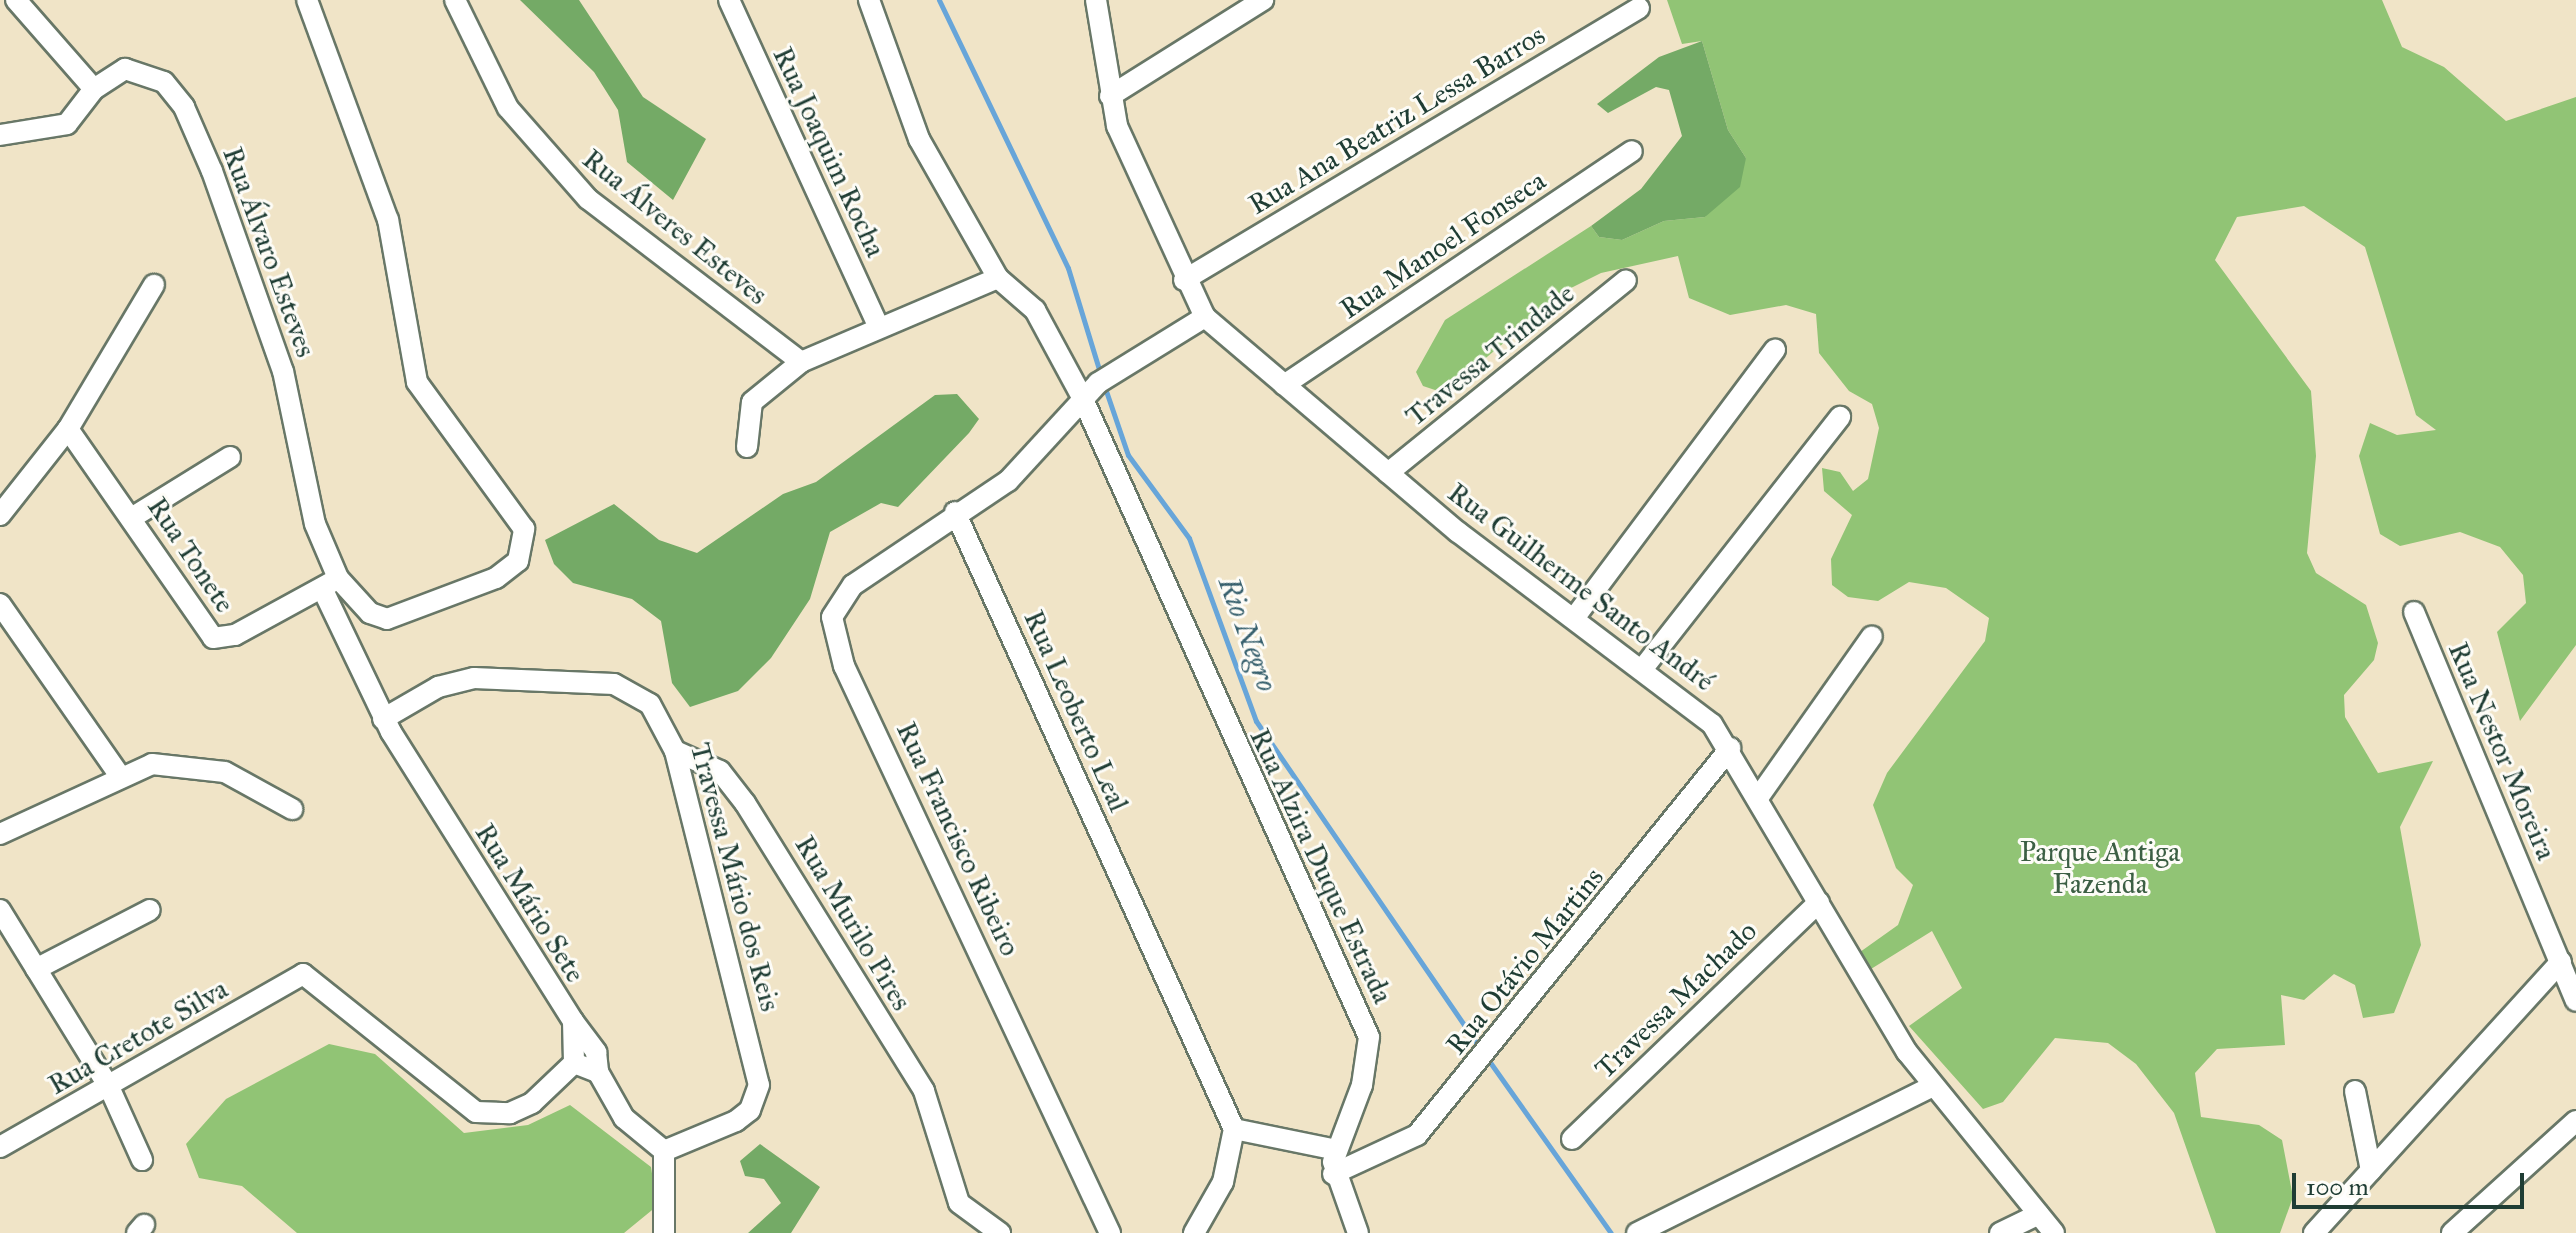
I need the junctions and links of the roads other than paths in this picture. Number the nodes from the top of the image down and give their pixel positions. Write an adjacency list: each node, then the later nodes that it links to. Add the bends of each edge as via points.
1 (16, 0): 9 (street)
2 (307, 0): 31 (street, Rua Álvaro Esteves, via 388,220 417,382 524,529 518,561 496,578 379,618)
3 (455, 0): 20 (street, Rua Álveres Esteves, via 508,108 588,199)
4 (729, 0): 18 (street, Rua Joaquim Rocha)
5 (869, 0): 13 (street, Rua Alzira Duque Estrada, via 919,139)
6 (1096, 0): 10 (street, Rua Guilherme Santo André)
7 (1263, 0): 10 (street)
8 (1639, 8): 14 (street, Rua Ana Beatriz Lessa Barros)
9 (94, 89): 11 (street, Rua Álvaro Esteves, via 67,124); 31 (street, Rua Álvaro Esteves, via 125,69 144,72 184,107 283,371)
10 (1110, 96): 14 (street, Rua Guilherme Santo André)
11 (0, 135)
12 (1632, 151): 21 (street, Rua Manoel Fonseca)
13 (998, 278): 18 (street); 22 (street, Rua Alzira Duque Estrada, via 1035,310)
14 (1184, 280): 17 (street, Rua Guilherme Santo André)
15 (1626, 280): 27 (street, Travessa Trindade)
16 (154, 285): 24 (street)
17 (1205, 317): 21 (street, Rua Guilherme Santo André); 22 (street)
18 (879, 327): 20 (street)
19 (1775, 350): 34 (street)
20 (801, 362): 25 (street, via 752,402)
21 (1284, 385): 27 (street, Rua Guilherme Santo André)
22 (1090, 390): 28 (street, via 1008,481); 60 (street, Rua Alzira Duque Estrada, via 1369,1037 1362,1085)
23 (1840, 417): 36 (street)
24 (68, 429): 29 (street); 30 (street, Rua Tonete)
25 (747, 447)
26 (230, 457): 30 (street)
27 (1388, 473): 34 (street, Rua Guilherme Santo André)
28 (955, 512): 57 (street, Rua Leoberto Leal); 69 (street, Rua Francisco Ribeiro, via 853,585 832,617 836,642)
29 (0, 515)
30 (133, 517): 31 (street, Rua Tonete, via 213,638 235,635)
31 (330, 583): 37 (street, Rua Mário Sete)
32 (0, 604): 40 (street)
33 (2414, 612): 47 (street, Rua Nestor Moreira)
34 (1575, 617): 36 (street, Rua Guilherme Santo André)
35 (1872, 636): 41 (street)
36 (1644, 667): 38 (street, Rua Guilherme Santo André, via 1693,705)
37 (383, 719): 39 (street, Travessa Mário dos Reis, via 454,681 614,684 650,704); 50 (street, Rua Mário Sete)
38 (1730, 748): 41 (street, Rua Guilherme Santo André); 64 (street, Rua Otávio Martins, via 1482,1061 1417,1135)
39 (675, 751): 61 (street, Travessa Mário dos Reis, via 759,1085 750,1110 736,1121); 68 (street, Rua Murilo Pires, via 720,771 785,863 924,1091 959,1203)
40 (118, 773): 42 (street, via 178,762 225,772); 43 (street)
41 (1760, 795): 44 (street, Rua Guilherme Santo André)
42 (292, 809)
43 (0, 834)
44 (1819, 902): 53 (street, Rua Guilherme Santo André); 58 (street, Travessa Machado)
45 (150, 910): 48 (street)
46 (0, 911): 48 (street)
47 (2561, 962): 49 (street, Rua Nestor Moreira); 63 (street)
48 (36, 969): 54 (street)
49 (2576, 1001)
50 (573, 1021): 51 (street, Rua Mário Sete); 52 (street, via 596,1052)
51 (574, 1063): 52 (street); 54 (street, Rua Cretote Silva, via 532,1103 510,1113 476,1112 303,974)
52 (598, 1072): 61 (street, via 624,1118)
53 (1933, 1086): 65 (street, Rua Guilherme Santo André); 66 (street)
54 (110, 1089): 59 (street, Rua Cretote Silva); 62 (street)
55 (2355, 1091): 63 (street)
56 (2576, 1121): 75 (street)
57 (1234, 1129): 60 (street); 70 (street, via 1223,1182)
58 (1572, 1139)
59 (0, 1147)
60 (1337, 1150): 64 (street, Rua Alzira Duque Estrada)
61 (664, 1151): 67 (street)
62 (142, 1160)
63 (2371, 1170): 74 (street)
64 (1333, 1174): 71 (street)
65 (2039, 1214): 72 (street); 73 (street, Rua Guilherme Santo André)
66 (1638, 1232)
67 (664, 1233)
68 (1000, 1233)
69 (1110, 1233)
70 (1194, 1233)
71 (1358, 1233)
72 (2000, 1233)
73 (2054, 1233)
74 (2314, 1233)
75 (2452, 1233)

